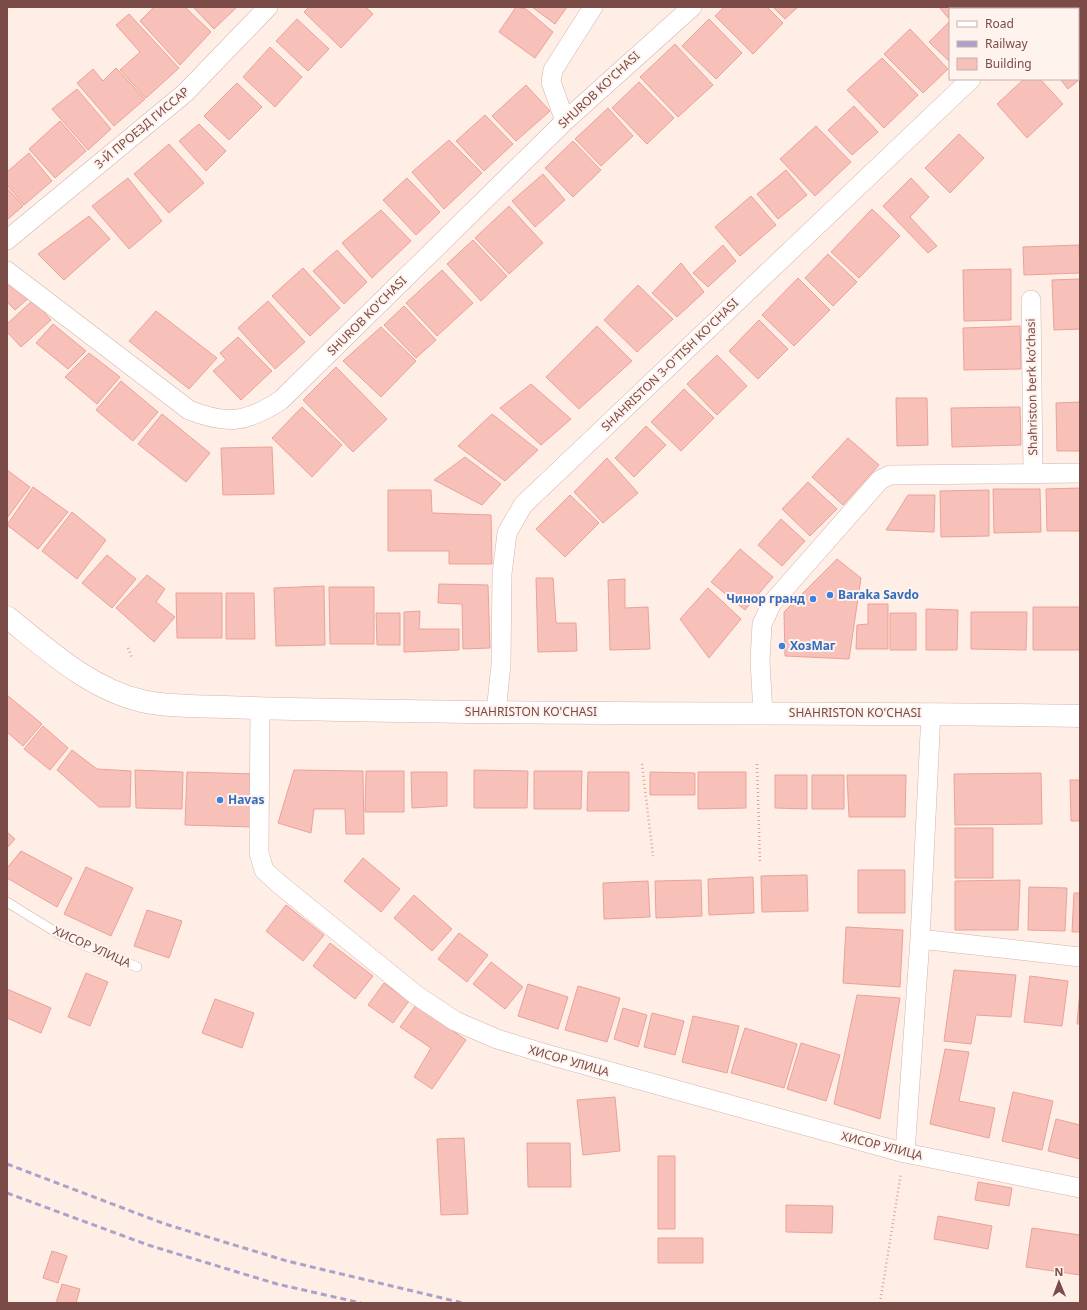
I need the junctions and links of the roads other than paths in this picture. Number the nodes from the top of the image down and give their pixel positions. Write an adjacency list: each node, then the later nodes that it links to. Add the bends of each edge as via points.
1 (268, 7): 6 (street, 3-Й ПРОЕЗД ГИССАР, via 185,93)
2 (593, 7): 5 (street, via 552,70 551,82)
3 (692, 7): 5 (street, SHUROB KO'CHASI)
4 (969, 80): 13 (street, SHAHRISTON 3-O'TISH KO'CHASI, via 523,505 507,533 506,540 502,574 501,665)
5 (565, 121): 7 (street, SHUROB KO'CHASI, via 281,400 255,415 235,420 211,418 188,410)
6 (7, 240)
7 (7, 271)
8 (1031, 300): 10 (street, Shahriston berk koʻchasi)
9 (1080, 472): 10 (street)
10 (1033, 473): 14 (street, via 890,475 880,480 772,603 762,624 760,662)
11 (7, 617): 12 (main road, SHAHRISTON KO'CHASI, via 80,673 99,685 127,697 158,704)
12 (260, 708): 13 (main road, SHAHRISTON KO'CHASI); 21 (street, ХИСОР УЛИЦА, via 258,825 259,853 264,870 416,995 455,1021 496,1040)
13 (496, 712): 14 (main road, SHAHRISTON KO'CHASI)
14 (763, 713): 15 (main road, SHAHRISTON KO'CHASI)
15 (931, 713): 16 (main road, SHAHRISTON KO'CHASI); 18 (street)
16 (1080, 716)
17 (7, 902): 20 (lane, ХИСОР УЛИЦА, via 62,936)
18 (920, 939): 19 (street); 21 (street)
19 (1080, 957)
20 (137, 967)
21 (905, 1153): 22 (street, ХИСОР УЛИЦА)
22 (1080, 1188)

